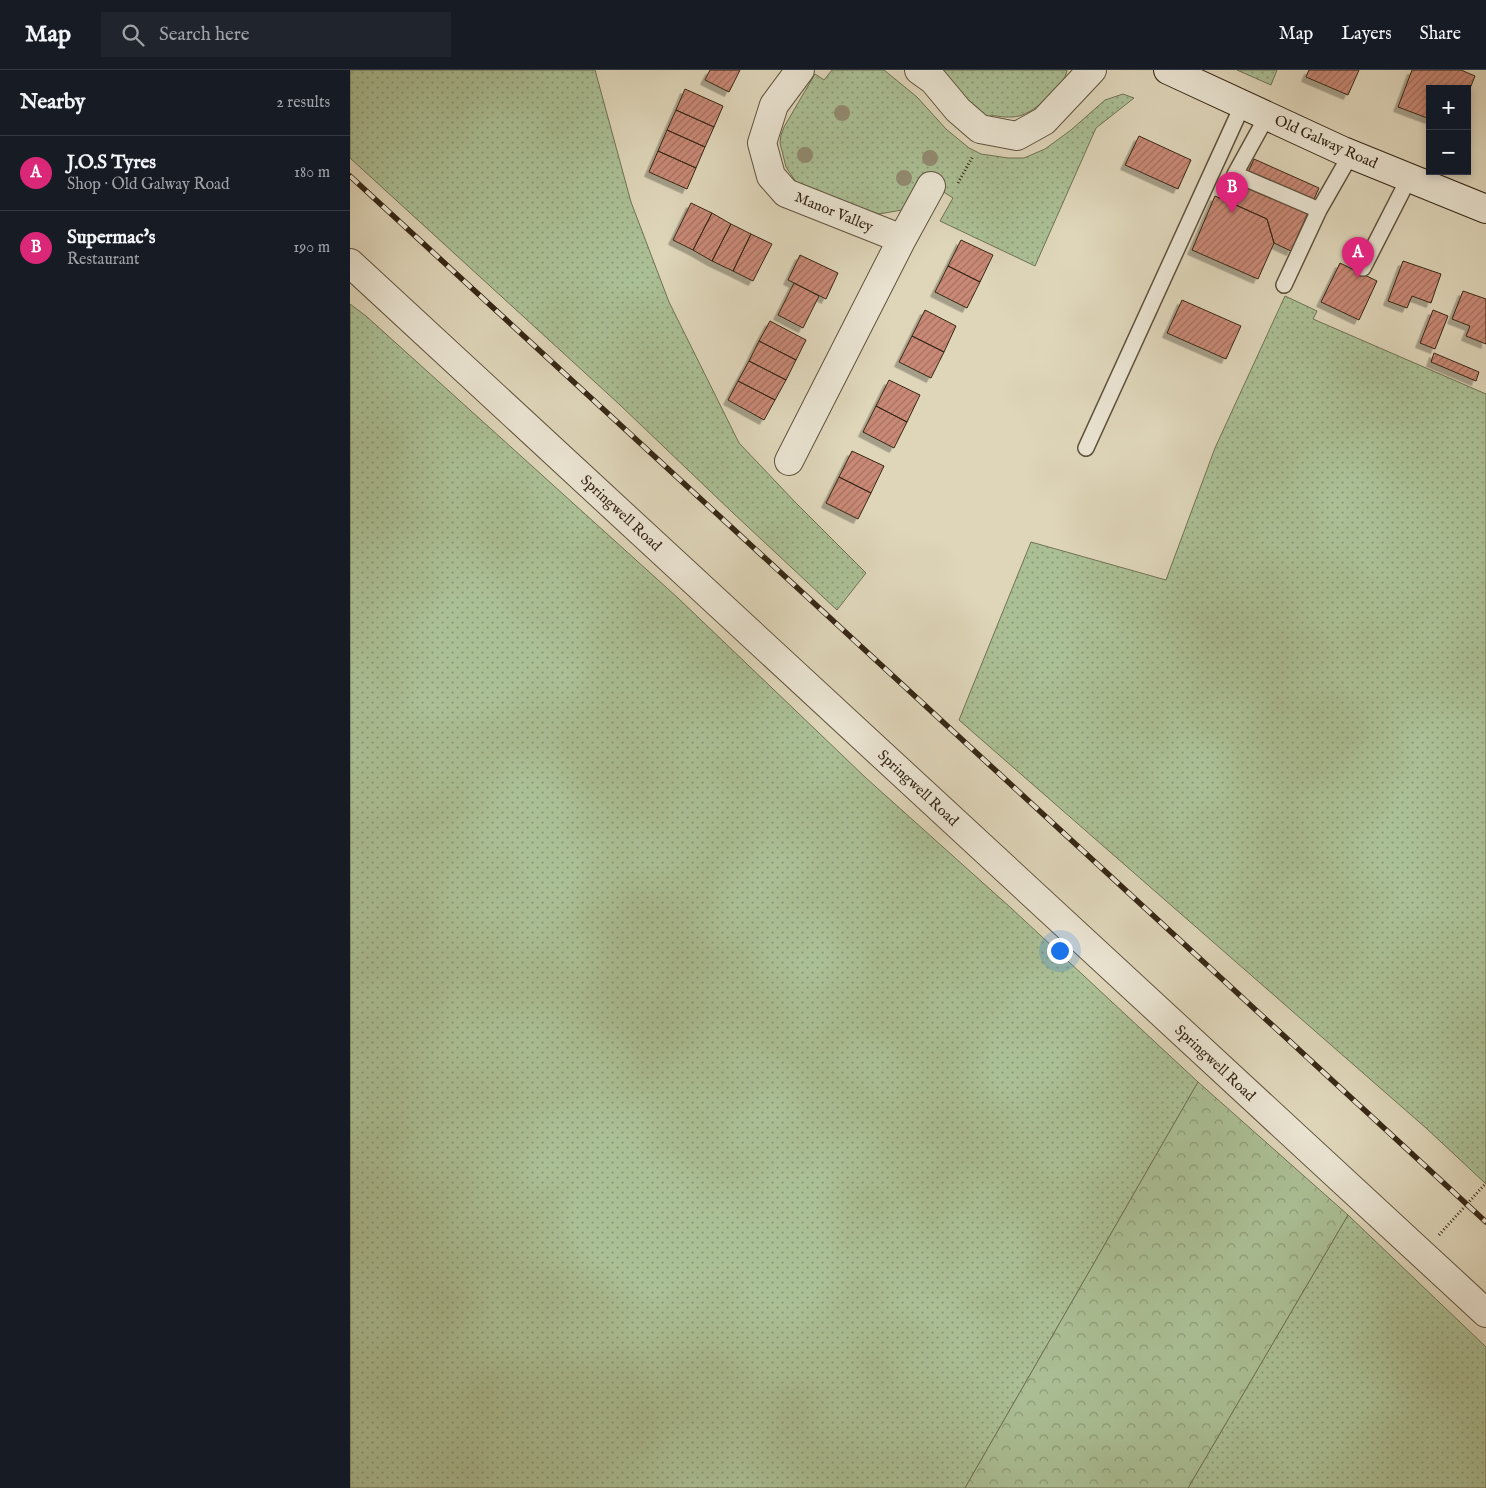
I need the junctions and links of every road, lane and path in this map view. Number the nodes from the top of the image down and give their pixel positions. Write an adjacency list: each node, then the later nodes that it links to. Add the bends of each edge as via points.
1 (800, 70): 13 (street, Manor Valley, via 774,105 762,144 771,176 786,193)
2 (919, 70): 3 (street, via 933,80 958,110 980,129 1017,136 1044,121)
3 (1092, 70)
4 (1168, 70): 5 (street, Old Galway Road)
5 (1243, 104): 6 (street, Old Galway Road); 17 (lane)
6 (1267, 116): 7 (street, Old Galway Road); 12 (lane, via 1235,174)
7 (1351, 154): 9 (street, Old Galway Road); 12 (lane)
8 (974, 155): 10 (path)
9 (1409, 178): 11 (street, Old Galway Road); 15 (lane)
10 (942, 188): 13 (street)
11 (1486, 208)
12 (1319, 210): 16 (lane)
13 (902, 238): 18 (street)
14 (350, 263): 20 (street, Springwell Road)
15 (1363, 268)
16 (1284, 285)
17 (1086, 448)
18 (789, 461)
19 (1486, 1183): 20 (path)
20 (1422, 1254): 21 (street, Springwell Road)
21 (1486, 1313)

